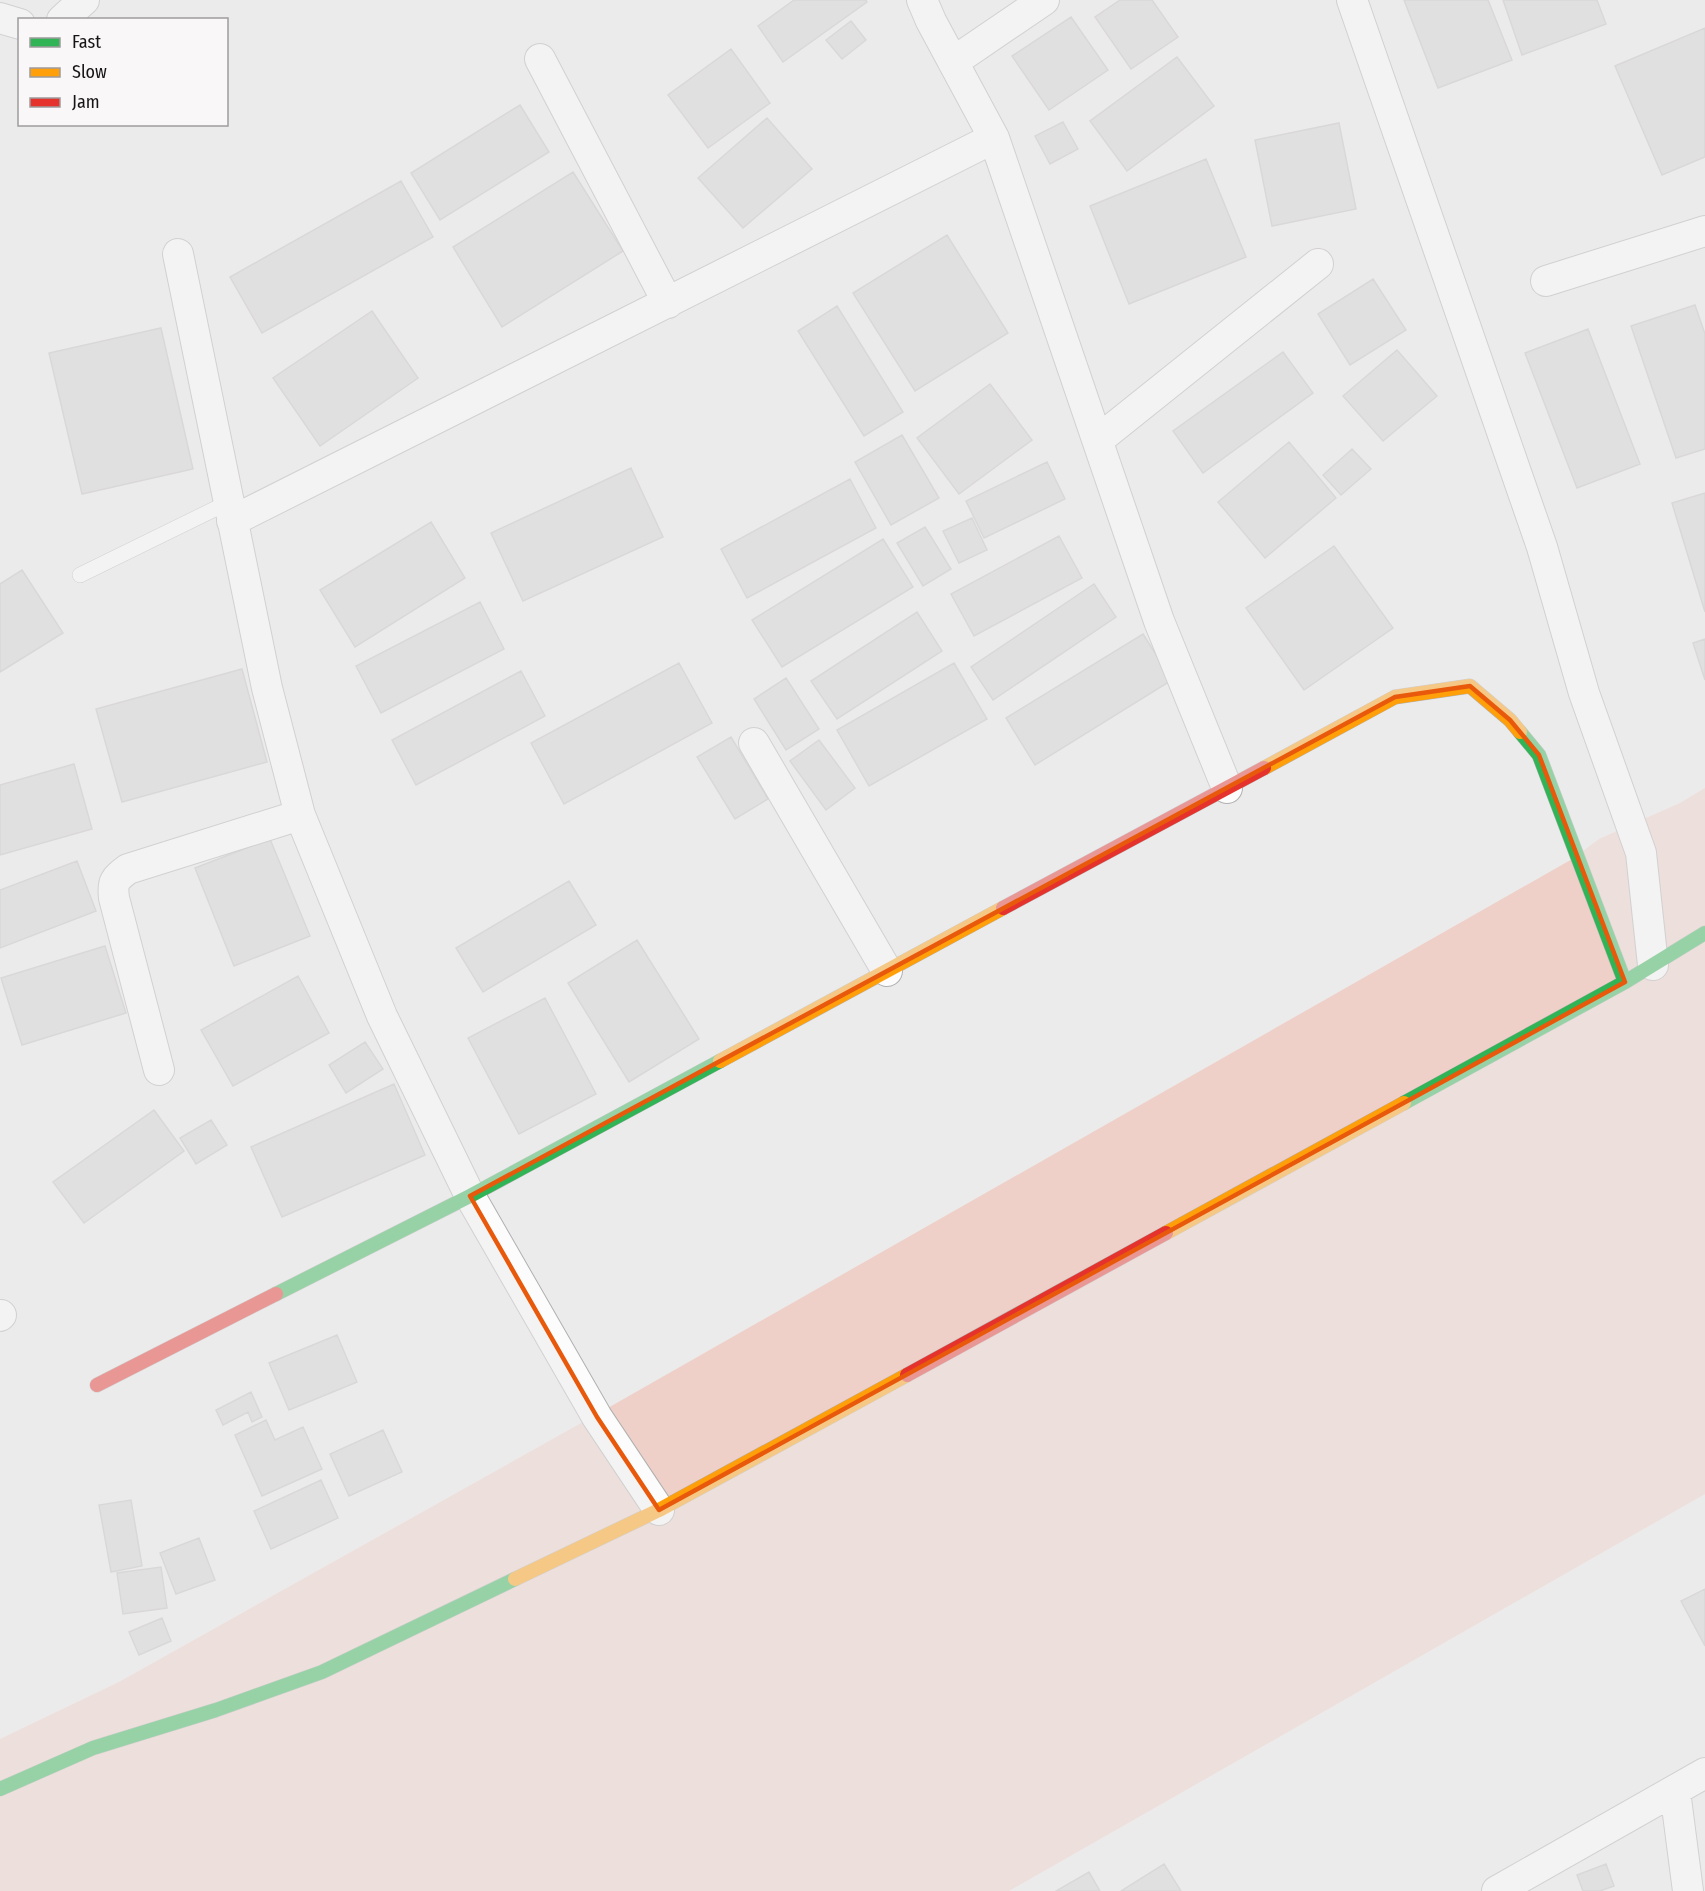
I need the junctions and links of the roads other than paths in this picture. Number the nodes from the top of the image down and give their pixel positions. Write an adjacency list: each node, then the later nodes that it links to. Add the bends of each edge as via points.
1 (84, 0): 6 (street)
2 (922, 0): 9 (street)
3 (1044, 0): 9 (street)
4 (1352, 0): 23 (street, via 1542,547 1584,693 1641,853)
5 (0, 18): 7 (street)
6 (64, 18)
7 (18, 23)
8 (540, 59): 15 (street)
9 (953, 62): 10 (street)
10 (994, 138): 15 (street); 16 (street)
11 (1705, 231): 14 (street)
12 (178, 254): 17 (street)
13 (1318, 264): 16 (street)
14 (1546, 282)
15 (668, 303): 17 (street)
16 (1098, 440): 20 (street, via 1160,621)
17 (230, 511): 18 (lane); 21 (street, via 267,688)
18 (80, 575)
19 (754, 743): 24 (street)
20 (1227, 788): 24 (street); 25 (street, via 1395,697 1470,686 1510,720 1539,756)
21 (300, 815): 26 (street, via 128,869 116,879 114,898); 27 (street, via 382,1016)
22 (1705, 933): 23 (street)
23 (1653, 965): 25 (street)
24 (887, 971): 27 (street)
25 (1625, 982): 29 (street)
26 (159, 1070)
27 (470, 1196): 28 (street); 29 (street, via 597,1417)
28 (97, 1385)
29 (659, 1510): 31 (street, via 322,1672 93,1748)
30 (1705, 1773): 32 (street)
31 (0, 1789)
32 (1675, 1791): 33 (street); 34 (street)
33 (1497, 1891)
34 (1688, 1891)

